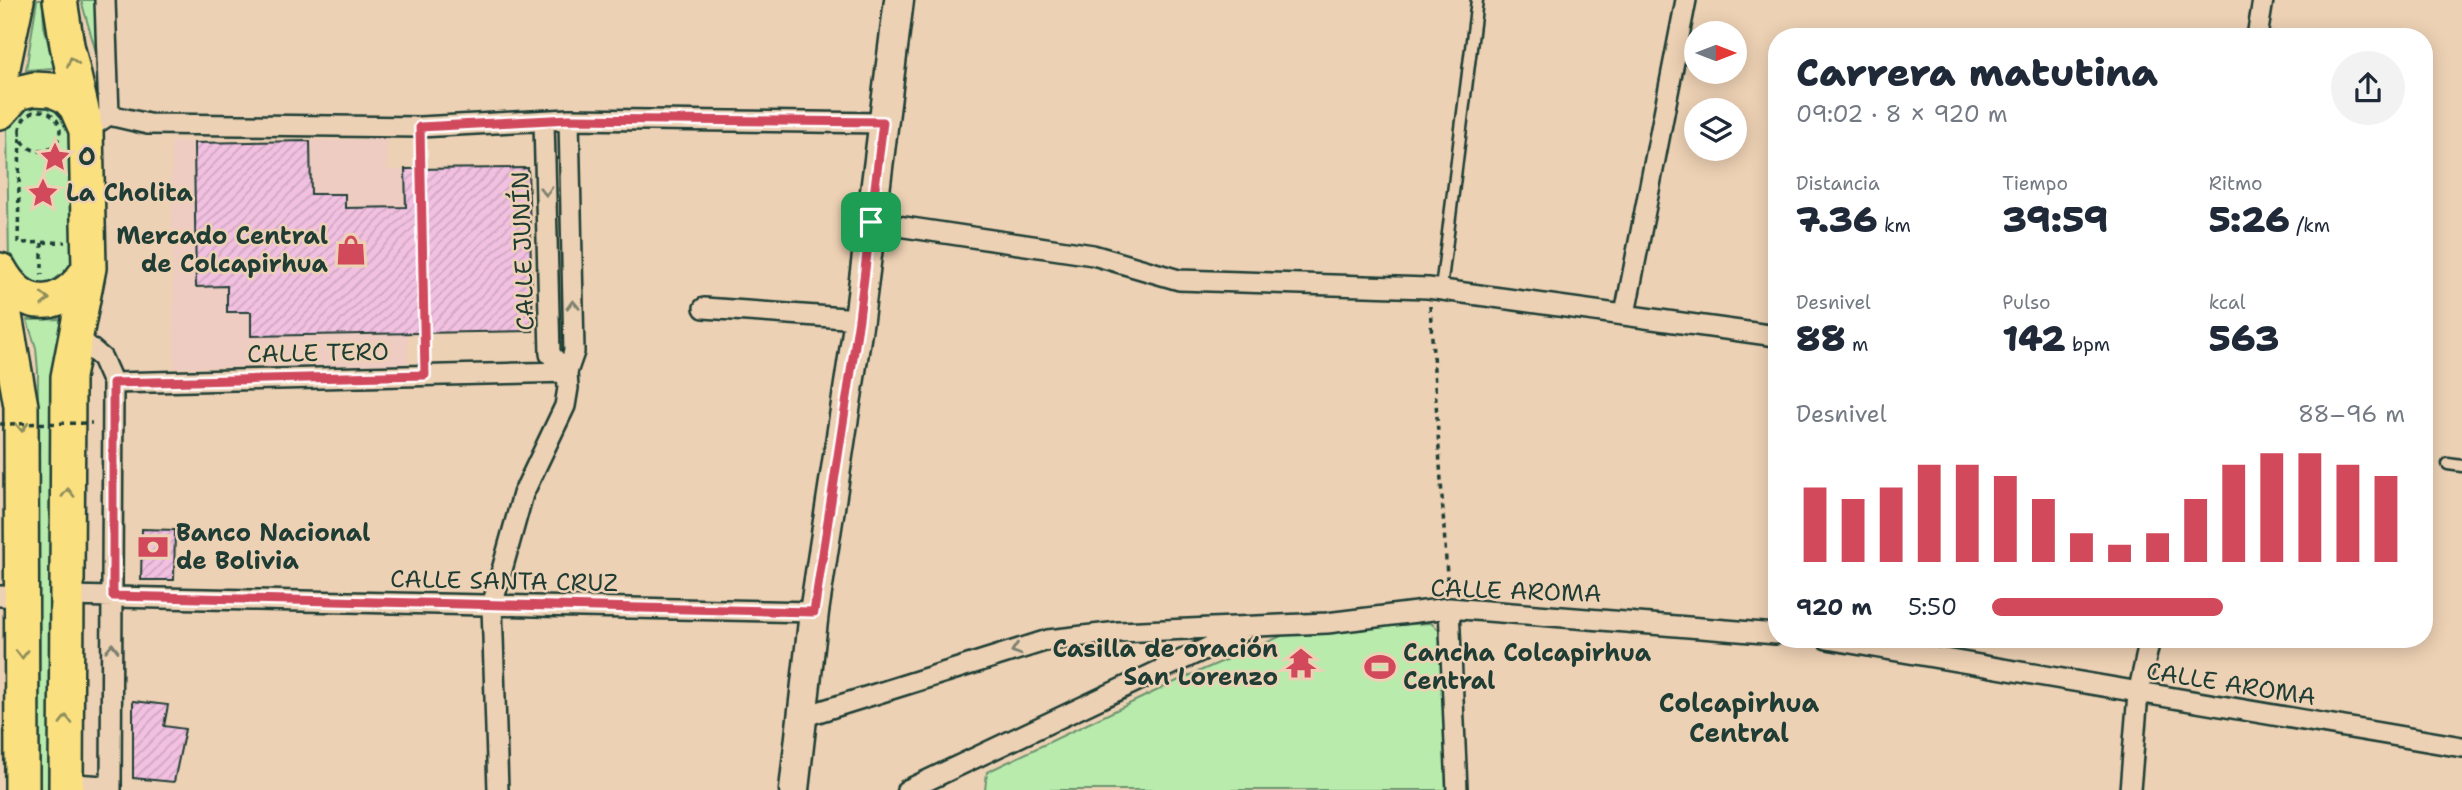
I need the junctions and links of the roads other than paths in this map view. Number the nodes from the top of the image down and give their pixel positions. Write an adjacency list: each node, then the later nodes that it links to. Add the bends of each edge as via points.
1 (17, 0): 9 (highway)
2 (60, 0): 14 (highway, one-way to 2, via 78,81)
3 (105, 0): 14 (street)
4 (899, 0): 13 (main road)
5 (1477, 0): 19 (lane)
6 (1686, 0): 21 (street)
7 (2263, 0): 8 (street)
8 (2258, 28)
9 (0, 82)
10 (569, 119): 12 (street); 13 (street); 25 (street, CALLE JUNÍN, one-way to 10, via 574,352)
11 (10, 120): 14 (highway, via 16,93 52,90 76,107)
12 (544, 122): 14 (street, via 420,127 148,124); 25 (street, CALLE JUNÍN, one-way to 25, via 550,354)
13 (883, 122): 15 (main road)
14 (81, 129): 16 (highway)
15 (871, 222): 19 (street, via 1093,255 1179,280); 22 (main road)
16 (89, 268): 17 (highway, one-way to 16, via 20,294 42,302 64,297 79,285); 23 (highway)
17 (0, 270)
18 (0, 287): 31 (highway, one-way to 31, via 21,406)
19 (1434, 289): 21 (street)
20 (704, 308): 22 (street)
21 (1625, 314): 24 (street)
22 (859, 319): 34 (main road)
23 (74, 334): 26 (street, via 102,358); 29 (highway, one-way to 23, via 68,377)
24 (1768, 334)
25 (567, 372): 26 (street, CALLE TERO); 32 (street, CALLE JUNÍN, via 565,406 523,494)
26 (113, 383): 30 (street)
27 (2448, 464): 28 (lane)
28 (2462, 466)
29 (67, 596): 30 (street, CALLE SANTA CRUZ); 43 (highway, one-way to 29)
30 (113, 596): 32 (street, CALLE SANTA CRUZ); 44 (street, one-way to 30)
31 (11, 597): 42 (highway, one-way to 42)
32 (492, 606): 34 (street, CALLE SANTA CRUZ); 45 (street, CALLE JUNÍN)
33 (1449, 608): 35 (street, CALLE AROMA, via 1327,623); 36 (street, CALLE AROMA); 48 (street)
34 (814, 612): 40 (main road)
35 (1254, 626): 40 (street, CALLE AROMA, one-way to 40, via 1048,640); 47 (street)
36 (1768, 633)
37 (1892, 648): 39 (street, CALLE AROMA)
38 (2148, 648): 39 (street)
39 (2138, 694): 41 (street, CALLE AROMA); 49 (street)
40 (802, 717): 46 (main road)
41 (2462, 747)
42 (15, 785)
43 (76, 789)
44 (111, 790)
45 (498, 790)
46 (794, 790)
47 (907, 790)
48 (1457, 790)
49 (2130, 790)

